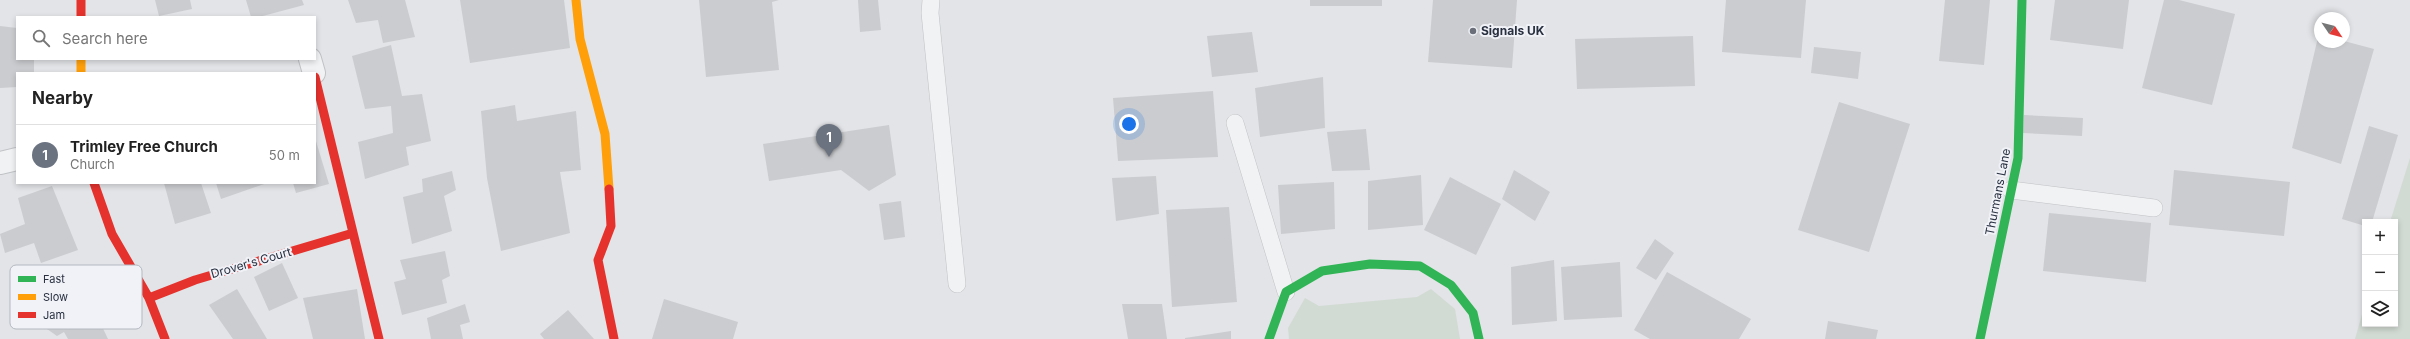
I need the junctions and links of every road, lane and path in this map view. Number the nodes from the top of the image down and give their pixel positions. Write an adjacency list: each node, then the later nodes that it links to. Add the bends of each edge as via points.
1 (81, 0): 5 (street)
2 (576, 0): 25 (street, via 580,39 605,134 611,226 598,260)
3 (931, 0): 19 (lane)
4 (2022, 0): 15 (street, Thurmans Lane, via 2018,158)
5 (81, 16)
6 (81, 60): 8 (street)
7 (310, 60): 9 (street)
8 (81, 72)
9 (314, 72)
10 (316, 81): 17 (street)
11 (1235, 123): 21 (lane)
12 (16, 159): 13 (street)
13 (0, 163)
14 (94, 184): 18 (street, via 112,234)
15 (2011, 190): 16 (lane); 28 (street, Thurmans Lane)
16 (2154, 208)
17 (353, 233): 22 (street, Drover's Court, via 195,280); 24 (street)
18 (130, 265)
19 (957, 284)
20 (142, 285): 22 (street)
21 (1286, 292): 26 (street); 27 (street, via 1322,271 1370,264 1420,266 1451,285 1473,314)
22 (150, 298): 23 (street)
23 (165, 339)
24 (379, 339)
25 (614, 339)
26 (1269, 339)
27 (1479, 339)
28 (1980, 339)

